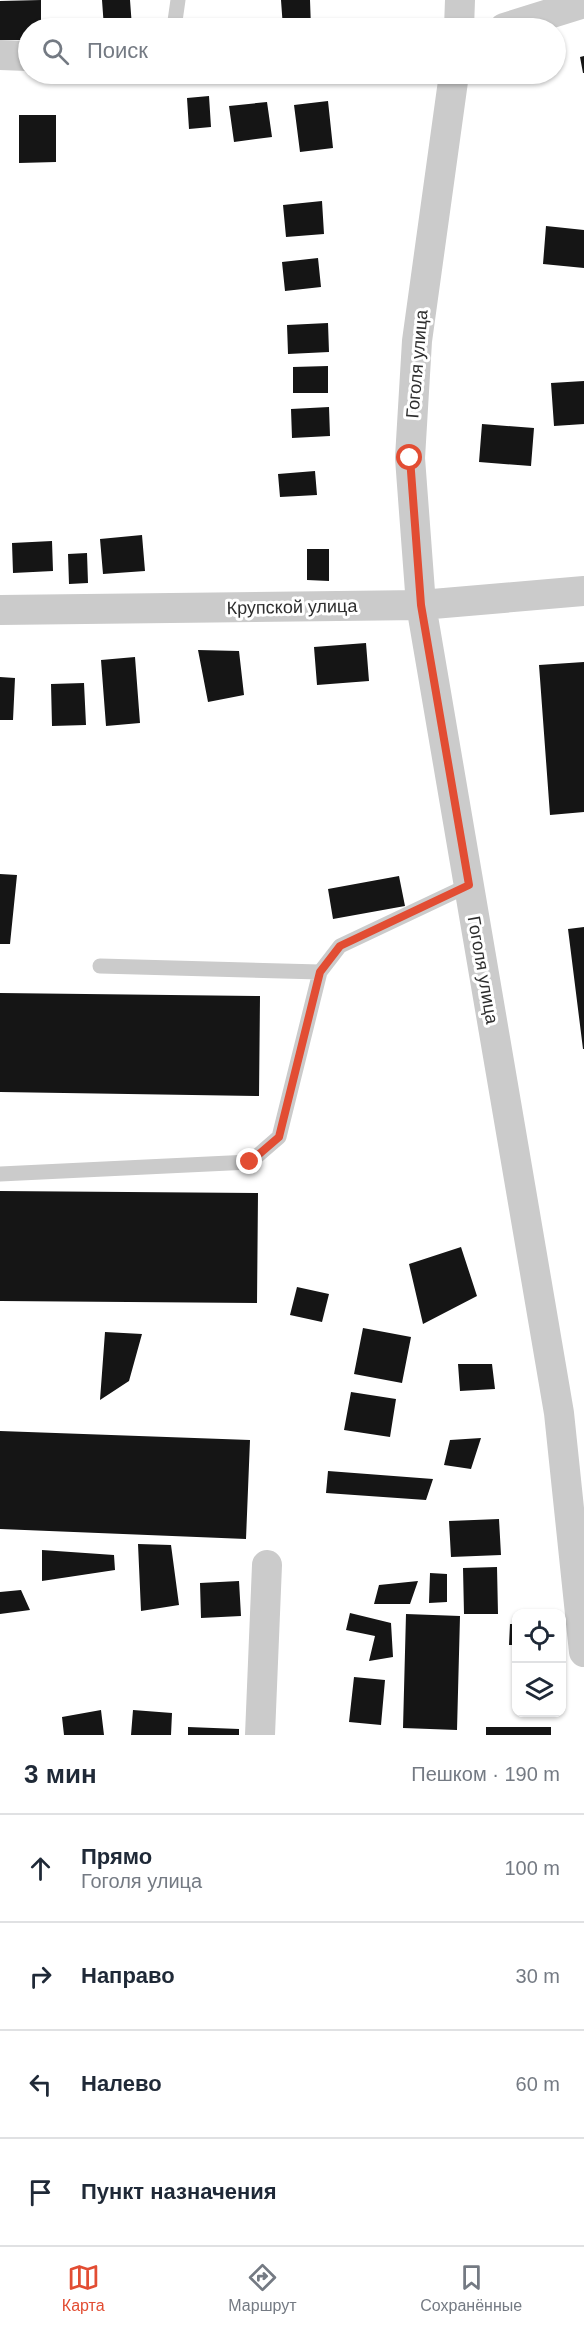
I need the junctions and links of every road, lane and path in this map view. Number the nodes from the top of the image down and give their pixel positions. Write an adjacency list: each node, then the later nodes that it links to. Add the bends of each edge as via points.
1 (178, 0): 4 (lane)
2 (460, 0): 5 (street)
3 (584, 3): 6 (street)
4 (175, 18)
5 (459, 18)
6 (536, 18)
7 (0, 55): 8 (street)
8 (18, 56)
9 (453, 84): 11 (street, Гоголя улица, via 417,341 410,458)
10 (584, 591): 11 (street, Крупской улица)
11 (421, 605): 12 (street, Крупской улица); 13 (street, Гоголя улица)
12 (0, 610)
13 (469, 885): 15 (lane, via 340,946); 18 (street, Гоголя улица, via 559,1413)
14 (100, 966): 15 (lane)
15 (320, 972): 16 (lane, via 279,1137 250,1162)
16 (0, 1174)
17 (267, 1565): 19 (street)
18 (584, 1652)
19 (260, 1735)

